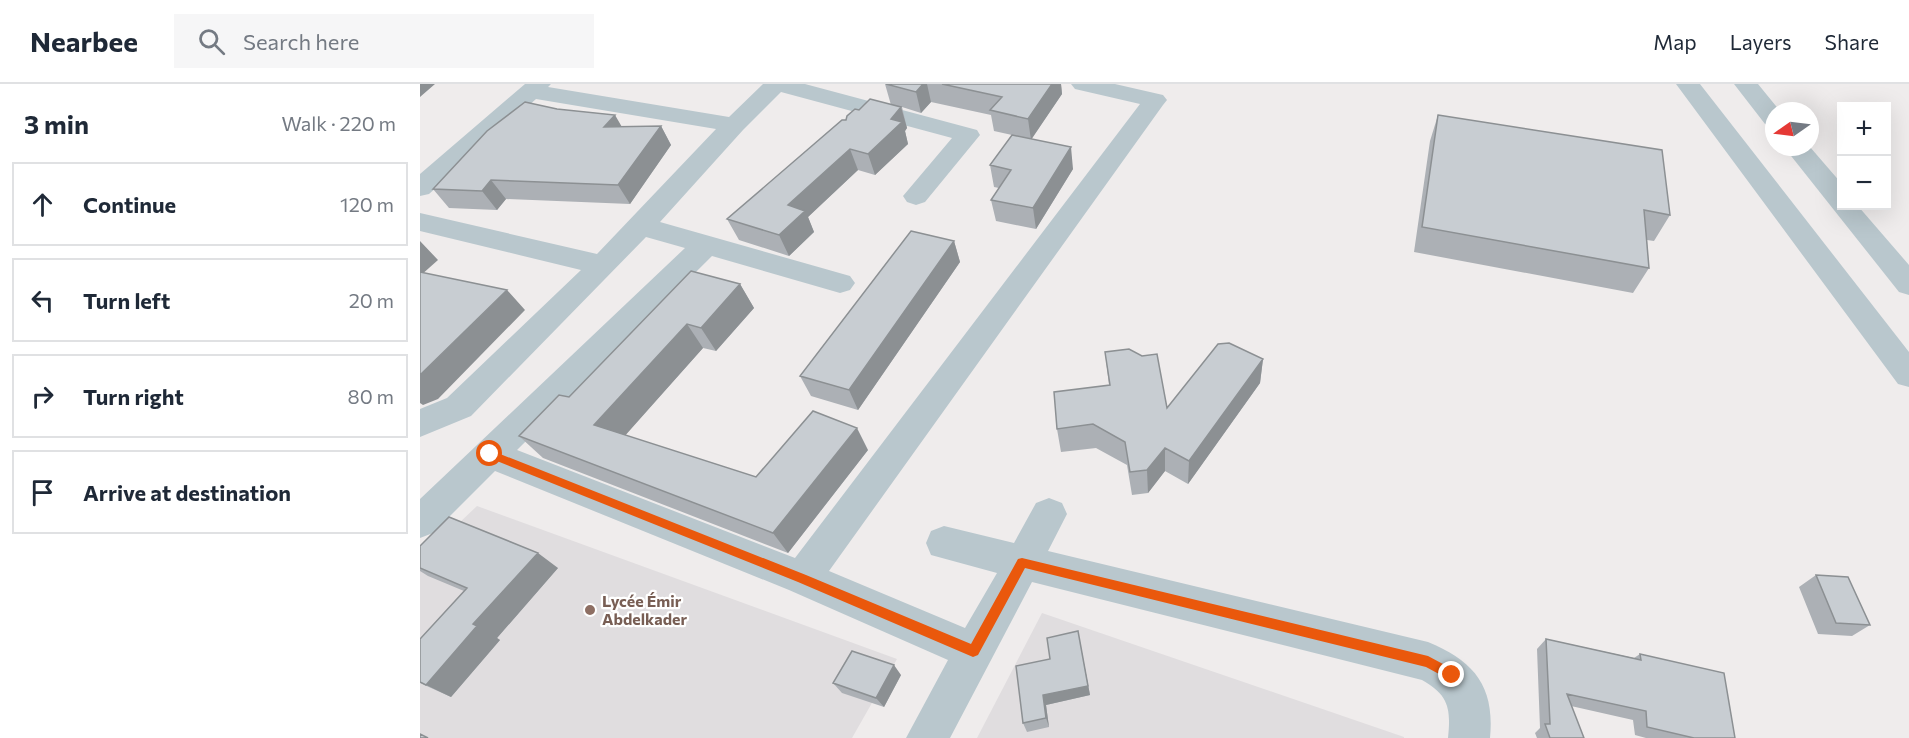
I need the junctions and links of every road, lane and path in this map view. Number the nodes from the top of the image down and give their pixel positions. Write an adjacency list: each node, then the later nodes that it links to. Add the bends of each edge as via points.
1 (777, 84): 7 (street); 10 (street, via 870,99 968,135)
2 (1083, 84): 26 (street, via 1155,100)
3 (1688, 84): 19 (street)
4 (1746, 84): 6 (street)
5 (534, 88): 7 (street); 9 (street)
6 (1765, 108)
7 (734, 125): 14 (street)
8 (1804, 156): 11 (street)
9 (420, 188)
10 (916, 196)
11 (1837, 197)
12 (1848, 210): 18 (street)
13 (420, 222): 16 (street)
14 (640, 226): 15 (street); 16 (street)
15 (706, 245): 17 (street); 21 (street)
16 (603, 265): 20 (street, via 459,407)
17 (840, 283)
18 (1909, 285)
19 (1909, 375)
20 (420, 424)
21 (490, 454): 23 (street); 26 (street)
22 (1049, 514): 25 (street)
23 (420, 522)
24 (944, 543): 25 (street)
25 (1022, 563): 27 (street); 29 (street, via 1428,662 1440,667 1461,686 1472,716)
26 (802, 578): 27 (street)
27 (973, 651): 28 (street)
28 (927, 738)
29 (1469, 738)

